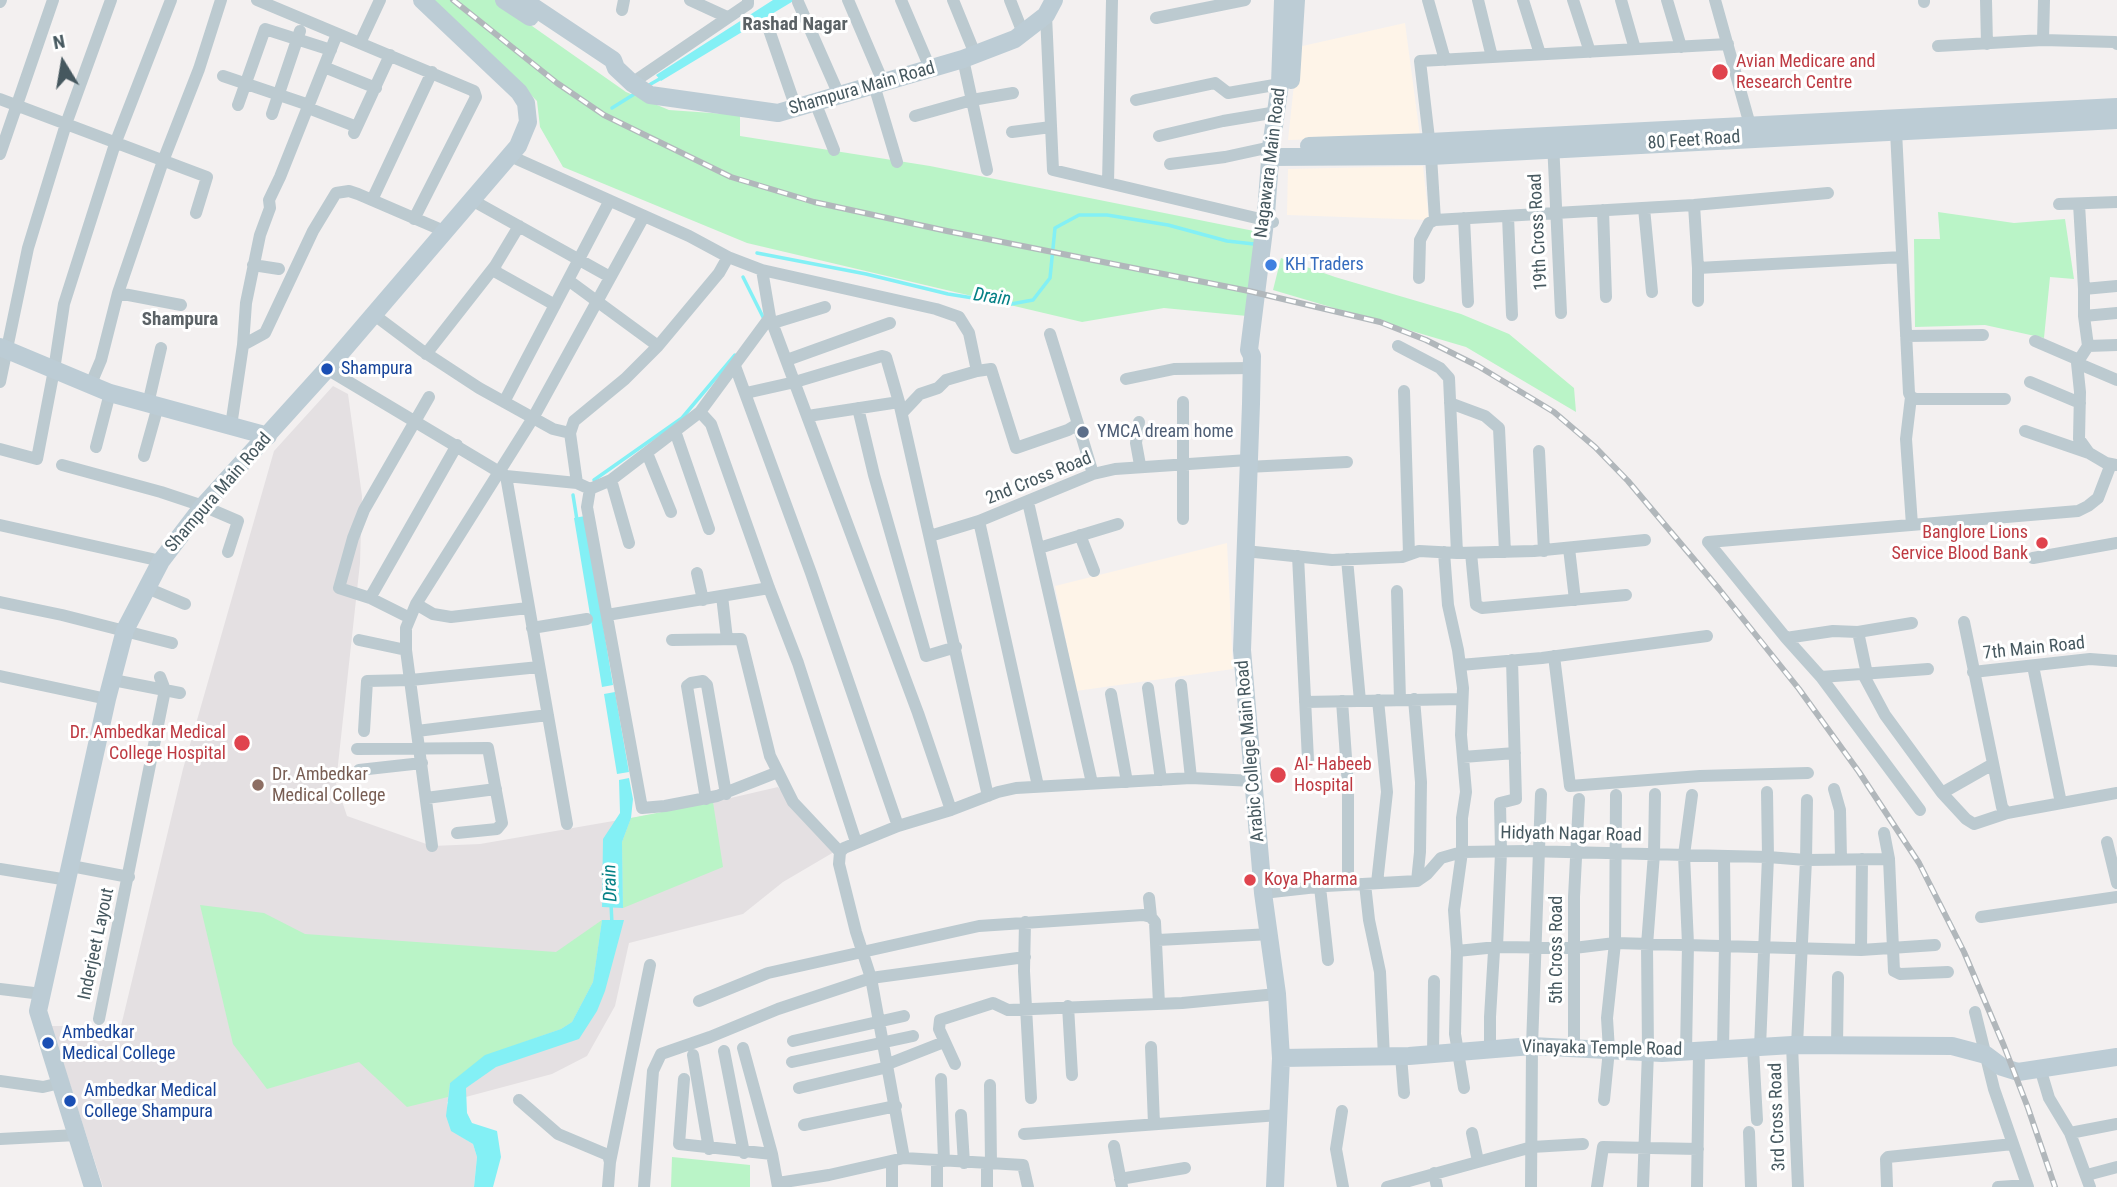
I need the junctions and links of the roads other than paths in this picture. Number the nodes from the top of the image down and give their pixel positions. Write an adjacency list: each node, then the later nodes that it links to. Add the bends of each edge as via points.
1 (53, 0): 74 (street)
2 (111, 0): 82 (street)
3 (172, 0): 89 (street)
4 (221, 0): 95 (street)
5 (257, 0): 33 (street)
6 (293, 0): 33 (street)
7 (380, 0): 42 (street)
8 (411, 0): 93 (street, via 508,95 516,110 508,140)
9 (422, 0): 93 (street, Shampura Main Road, via 526,103 528,122)
10 (504, 0): 57 (street, via 605,66)
11 (523, 0): 57 (street, via 613,60)
12 (690, 0): 34 (street)
13 (848, 0): 61 (street)
14 (901, 0): 58 (street)
15 (953, 0): 53 (street)
16 (1010, 0): 38 (street)
17 (1112, 0): 99 (street)
18 (1245, 0): 35 (street)
19 (1283, 0): 63 (street, Nagawara Main Road)
20 (1296, 0): 92 (street, via 1295,46)
21 (1428, 0): 55 (street)
22 (1478, 0): 54 (street)
23 (1523, 0): 51 (street)
24 (1573, 0): 50 (street)
25 (1621, 0): 48 (street)
26 (1667, 0): 47 (street)
27 (1715, 0): 43 (street)
28 (1986, 0): 44 (street)
29 (2044, 0): 41 (street)
30 (750, 1): 34 (street)
31 (798, 2): 68 (street)
32 (1050, 8): 38 (street, Shampura Main Road); 84 (street)
33 (287, 14): 36 (street)
34 (727, 17): 65 (street)
35 (1156, 18)
36 (303, 20): 39 (street); 40 (street)
37 (767, 24): 77 (street)
38 (1023, 33): 53 (street, Shampura Main Road)
39 (337, 34): 42 (street); 49 (street)
40 (297, 39): 49 (street); 62 (street, via 261,28); 67 (street)
41 (2043, 40): 44 (street); 45 (street)
42 (360, 43): 52 (street)
43 (1728, 44): 47 (street); 83 (street)
44 (1987, 44): 46 (street)
45 (2117, 44)
46 (1938, 46)
47 (1681, 47): 48 (street)
48 (1635, 49): 50 (street)
49 (331, 50): 56 (street)
50 (1590, 52): 51 (street)
51 (1540, 54): 54 (street)
52 (390, 55): 59 (street); 64 (street)
53 (969, 56): 58 (street, Shampura Main Road); 70 (street)
54 (1492, 57): 55 (street)
55 (1445, 60): 90 (street, via 1420,61)
56 (324, 67): 64 (street); 75 (street)
57 (616, 68): 65 (street)
58 (930, 68): 61 (street, Shampura Main Road)
59 (432, 72): 102 (street); 115 (street, via 470,87 476,97)
60 (223, 76): 62 (street)
61 (879, 83): 68 (street, Shampura Main Road); 96 (street)
62 (247, 84): 67 (street); 73 (street)
63 (1280, 84): 71 (street, via 1228,93 1215,83); 78 (street, Nagawara Main Road)
64 (376, 88): 75 (street, via 353,129)
65 (640, 88): 77 (street, Shampura Main Road, via 778,113)
66 (1013, 93): 70 (street)
67 (278, 95): 75 (street); 79 (street)
68 (839, 95): 72 (street, Shampura Main Road)
69 (0, 99): 74 (street)
70 (972, 100): 80 (street); 98 (street)
71 (1136, 100)
72 (815, 102): 77 (street, Shampura Main Road); 91 (street)
73 (238, 105)
74 (17, 106): 82 (street); 94 (street)
75 (308, 106): 123 (street, via 269,200)
76 (2117, 107): 83 (street, 80 Feet Road)
77 (796, 108)
78 (1277, 112): 87 (street); 92 (street, Nagawara Main Road)
79 (272, 114)
80 (915, 116)
81 (2117, 120): 85 (street, 80 Feet Road)
82 (66, 124): 89 (street); 158 (street, via 28,248)
83 (1749, 125): 88 (street, 80 Feet Road)
84 (1051, 127): 86 (street); 99 (street, via 1053,170)
85 (1896, 131): 88 (street, 80 Feet Road); 121 (street)
86 (1012, 132)
87 (1159, 136)
88 (1553, 142): 90 (street, 80 Feet Road); 111 (street, 19th Cross Road)
89 (115, 144): 95 (street); 166 (street, via 64,304)
90 (1430, 149): 92 (street, 80 Feet Road); 116 (street)
91 (834, 150)
92 (1277, 152): 97 (street); 117 (street, Nagawara Main Road)
93 (510, 153): 101 (street, Shampura Main Road); 103 (street)
94 (0, 154)
95 (163, 161): 110 (street, via 207,177); 134 (street)
96 (897, 162)
97 (1170, 164)
98 (987, 170)
99 (1108, 183): 117 (street)
100 (1828, 193): 107 (street)
101 (470, 199): 118 (street); 119 (street, Shampura Main Road)
102 (372, 200): 115 (street); 153 (street, via 349,191 332,196 265,333)
103 (609, 202): 112 (street); 122 (street)
104 (2117, 202): 106 (street)
105 (2059, 204): 106 (street)
106 (2079, 204): 132 (street)
107 (1694, 205): 108 (street); 125 (street)
108 (1644, 208): 109 (street); 133 (street)
109 (1604, 210): 111 (street); 135 (street)
110 (197, 213)
111 (1555, 213): 113 (street); 142 (street, 19th Cross Road)
112 (643, 216): 120 (street); 128 (street)
113 (1508, 216): 114 (street); 145 (street)
114 (1464, 218): 116 (street); 138 (street)
115 (414, 219): 119 (street)
116 (1435, 220): 129 (street, via 1420,240)
117 (1269, 221): 163 (street, Nagawara Main Road, via 1250,341)
118 (519, 226): 122 (street); 124 (street)
119 (444, 231): 144 (street, Shampura Main Road)
120 (728, 257): 127 (street); 155 (street)
121 (1902, 257): 125 (street); 151 (street)
122 (579, 259): 128 (street); 130 (street)
123 (253, 265): 126 (street); 153 (street)
124 (495, 266): 139 (street, via 499,275); 160 (street)
125 (1698, 268): 136 (street)
126 (279, 270)
127 (762, 270): 147 (street); 167 (street, via 953,313 969,333)
128 (610, 277): 137 (street)
129 (1419, 278)
130 (568, 280): 137 (street); 139 (street)
131 (2117, 286): 132 (street)
132 (2084, 289): 146 (street)
133 (1652, 292)
134 (118, 293): 140 (street); 173 (street)
135 (1606, 298)
136 (1698, 301)
137 (597, 302): 155 (street); 189 (street)
138 (1468, 302)
139 (555, 304): 180 (street)
140 (181, 305)
141 (825, 307): 147 (street)
142 (1561, 313)
143 (2117, 313): 146 (street)
144 (373, 314): 160 (street); 165 (street, Shampura Main Road)
145 (1512, 315)
146 (2084, 316): 157 (street)
147 (772, 320): 161 (street); 164 (street)
148 (890, 323): 161 (street)
149 (1050, 334): 192 (street)
150 (1983, 335): 151 (street)
151 (1906, 337): 178 (street)
152 (2035, 341): 162 (street)
153 (243, 345): 193 (street)
154 (2117, 345): 157 (street)
155 (658, 346): 196 (street, via 575,421)
156 (1398, 346): 182 (street, via 1446,373)
157 (2088, 346): 162 (street)
158 (4, 348): 166 (street); 170 (street)
159 (161, 348): 184 (street)
160 (426, 354): 180 (street)
161 (787, 360): 171 (street)
162 (2078, 361): 169 (street); 183 (street)
163 (1252, 362): 168 (street); 207 (street, Arabic College Main Road)
164 (735, 366): 176 (street); 187 (street)
165 (327, 369): 190 (street); 197 (street, Shampura Main Road)
166 (54, 370): 173 (street); 200 (street, via 37,459)
167 (978, 371): 185 (street, via 946,380); 192 (street, via 991,369 1016,449)
168 (1126, 379)
169 (2117, 380)
170 (0, 382)
171 (795, 382): 176 (street); 185 (street, via 882,356); 188 (street)
172 (2030, 382): 183 (street)
173 (90, 386): 175 (street)
174 (1404, 391): 237 (street)
175 (110, 393): 184 (street); 199 (street)
176 (746, 393): 338 (street)
177 (429, 397): 190 (street)
178 (1911, 397): 179 (street); 222 (street, via 1906,439)
179 (2005, 399)
180 (505, 402): 189 (street)
181 (1183, 402): 206 (street)
182 (1450, 403): 234 (street, via 1485,416 1499,428); 235 (street)
183 (2080, 403): 203 (street, via 2079,439)
184 (153, 405): 193 (street); 204 (street)
185 (901, 407): 186 (street); 225 (street)
186 (858, 408): 188 (street); 270 (street, via 926,656)
187 (700, 412): 195 (street); 245 (street, via 711,424)
188 (808, 416): 334 (street)
189 (533, 418): 196 (street); 211 (street)
190 (415, 420): 198 (street); 249 (street, via 364,510 340,588)
191 (1139, 422): 209 (street)
192 (1078, 424): 212 (street)
193 (231, 426): 197 (street)
194 (2025, 431): 203 (street)
195 (675, 432): 202 (street); 223 (street)
196 (570, 433): 214 (street)
197 (268, 436): 216 (street, Shampura Main Road)
198 (457, 445): 211 (street); 249 (street)
199 (96, 447)
200 (0, 449)
201 (1539, 451): 232 (street)
202 (647, 453): 213 (street); 217 (street)
203 (2089, 453): 210 (street)
204 (144, 456)
205 (1347, 462): 207 (street, 2nd Cross Road)
206 (1182, 463): 207 (street, 2nd Cross Road); 209 (street, 2nd Cross Road); 218 (street)
207 (1247, 464): 231 (street, Arabic College Main Road)
208 (62, 465): 216 (street)
209 (1140, 465): 212 (street, 2nd Cross Road)
210 (2114, 465): 222 (street, via 2098,498 2078,511)
211 (503, 473): 214 (street); 254 (street); 255 (street)
212 (1093, 474): 215 (street, 2nd Cross Road)
213 (611, 480): 214 (street); 227 (street)
214 (584, 486): 256 (street)
215 (1028, 502): 219 (street, 2nd Cross Road); 229 (street)
216 (203, 506): 233 (street, via 238,521); 241 (street, Shampura Main Road)
217 (671, 512)
218 (1183, 519)
219 (979, 521): 225 (street, 2nd Cross Road); 317 (street)
220 (1118, 524): 224 (street)
221 (0, 525): 241 (street)
222 (1912, 525): 265 (street, via 1708,542)
223 (709, 529)
224 (1080, 535): 229 (street); 242 (street)
225 (930, 536): 270 (street)
226 (1645, 540): 230 (street)
227 (629, 543)
228 (2117, 543): 239 (street)
229 (1039, 548): 316 (street)
230 (1569, 548): 232 (street); 251 (street)
231 (1245, 551): 238 (street); 314 (street, Arabic College Main Road, via 1242,650)
232 (1544, 551): 234 (street)
233 (228, 552)
234 (1505, 552): 236 (street)
235 (1451, 553): 236 (street); 237 (street); 275 (street, via 1448,605)
236 (1471, 553): 251 (street, via 1476,605 1482,608)
237 (1409, 554): 240 (street)
238 (1298, 556): 240 (street); 298 (street)
239 (2033, 558)
240 (1347, 559): 297 (street)
241 (161, 561): 244 (street, Shampura Main Road)
242 (1094, 571)
243 (697, 573): 250 (street)
244 (147, 588): 253 (street); 262 (street, Shampura Main Road)
245 (769, 588): 248 (street); 341 (street)
246 (1396, 591): 295 (street)
247 (1626, 595): 251 (street)
248 (722, 596): 250 (street); 266 (street)
249 (370, 598): 257 (street)
250 (703, 600): 256 (street)
251 (1575, 600)
252 (0, 602): 262 (street)
253 (185, 604)
254 (416, 604): 255 (street, via 451,617); 257 (street)
255 (528, 608): 261 (street)
256 (607, 615): 330 (street, via 642,808)
257 (411, 618): 271 (street)
258 (587, 619): 261 (street)
259 (1964, 622): 279 (street)
260 (1912, 623): 263 (street)
261 (532, 628): 277 (street)
262 (125, 630): 269 (street); 284 (street, Shampura Main Road)
263 (1858, 632): 265 (street); 280 (street)
264 (1707, 636): 272 (street)
265 (1786, 638): 283 (street)
266 (727, 639): 268 (street); 310 (street, via 742,641)
267 (359, 640): 271 (street)
268 (672, 640)
269 (172, 643)
270 (956, 647): 328 (street)
271 (406, 650): 285 (street)
272 (1554, 656): 273 (street); 311 (street, via 1570,786)
273 (1512, 660): 275 (street); 304 (street)
274 (2116, 661): 276 (street, 7th Main Road, via 2090,659); 281 (street)
275 (1460, 665): 293 (street)
276 (2033, 666): 279 (street, 7th Main Road); 333 (street)
277 (539, 667): 285 (street); 299 (street)
278 (1928, 669): 280 (street)
279 (1973, 673): 308 (street, 7th Main Road)
280 (1865, 674): 283 (street); 321 (street, via 1885,715)
281 (2117, 674)
282 (0, 676): 291 (street)
283 (1821, 677): 335 (street)
284 (113, 680): 286 (street); 291 (street, Shampura Main Road)
285 (411, 680): 300 (street); 301 (street, via 367,681)
286 (163, 684): 289 (street); 360 (street, Inderjeet Layout)
287 (1181, 685): 312 (street)
288 (1149, 688): 313 (street)
289 (180, 693)
290 (1111, 694): 315 (street)
291 (107, 699): 359 (street, Shampura Main Road)
292 (1415, 699): 293 (street); 295 (street); 361 (street, via 1421,782)
293 (1462, 699): 305 (street)
294 (1378, 700): 295 (street); 297 (street); 363 (street, via 1387,792)
295 (1400, 700)
296 (1342, 701): 297 (street); 298 (street); 364 (street)
297 (1360, 701)
298 (1304, 702): 306 (street)
299 (548, 715): 300 (street); 337 (street)
300 (418, 730): 302 (street)
301 (364, 731)
302 (420, 748): 303 (street); 307 (street); 318 (street, via 488,748)
303 (357, 749)
304 (1515, 753): 305 (street); 346 (street, via 1516,799 1500,803)
305 (1463, 757): 345 (street)
306 (1308, 760)
307 (422, 763): 309 (street); 329 (street)
308 (1993, 764): 321 (street); 336 (street, 7th Main Road)
309 (359, 770)
310 (778, 772): 323 (street); 344 (street, via 793,802)
311 (1808, 773)
312 (1191, 778): 313 (street); 314 (street)
313 (1161, 780): 315 (street)
314 (1254, 781): 366 (street, Arabic College Main Road)
315 (1127, 782): 316 (street)
316 (1091, 783): 317 (street)
317 (1038, 786): 328 (street)
318 (496, 789): 329 (street); 339 (street, via 501,827)
319 (1834, 789): 354 (street, via 1840,810)
320 (1767, 792): 353 (street)
321 (1942, 793): 336 (street, via 1974,824)
322 (2117, 793): 333 (street)
323 (726, 794): 330 (street); 330 (street, via 707,685 691,683 687,686)
324 (1541, 794): 347 (street)
325 (1655, 794): 350 (street)
326 (1692, 794): 351 (street)
327 (1616, 795): 349 (street)
328 (988, 796): 334 (street)
329 (426, 798): 343 (street)
330 (706, 799)
331 (1579, 799): 348 (street, 5th Cross Road)
332 (1807, 800): 357 (street, 3rd Cross Road)
333 (2061, 803): 336 (street)
334 (951, 810): 338 (street)
335 (1920, 810)
336 (2007, 813)
337 (567, 824)
338 (898, 826): 341 (street)
339 (457, 833)
340 (1884, 833): 356 (street)
341 (856, 842): 344 (street)
342 (2107, 842): 362 (street)
343 (432, 846)
344 (840, 852): 387 (street, via 839,864)
345 (1462, 852): 346 (street, Hidyath Nagar Road); 361 (street, Hidyath Nagar Road, via 1441,858); 386 (street, via 1454,911)
346 (1501, 852): 347 (street, Hidyath Nagar Road); 379 (street)
347 (1539, 853): 348 (street, Hidyath Nagar Road); 380 (street)
348 (1577, 853): 349 (street, Hidyath Nagar Road); 381 (street, 5th Cross Road)
349 (1615, 853): 350 (street, Hidyath Nagar Road); 374 (street)
350 (1654, 854): 351 (street, Hidyath Nagar Road); 375 (street)
351 (1684, 855): 352 (street, Hidyath Nagar Road); 376 (street)
352 (1724, 856): 353 (street, Hidyath Nagar Road); 377 (street)
353 (1768, 857): 357 (street, Hidyath Nagar Road); 382 (street)
354 (1841, 859): 355 (street, Hidyath Nagar Road); 357 (street, Hidyath Nagar Road)
355 (1862, 859): 356 (street, Hidyath Nagar Road); 385 (street)
356 (1889, 859): 383 (street)
357 (1807, 860): 384 (street, 3rd Cross Road)
358 (0, 869): 359 (street, Inderjeet Layout)
359 (69, 873): 360 (street, Inderjeet Layout); 396 (street, Shampura Main Road)
360 (129, 877): 404 (street, Inderjeet Layout)
361 (1417, 881): 363 (street)
362 (2117, 883)
363 (1371, 884): 364 (street); 427 (street, via 1368,920)
364 (1348, 885): 365 (street)
365 (1320, 887): 366 (street); 389 (street)
366 (1263, 893): 372 (street, Arabic College Main Road)
367 (2117, 897): 370 (street)
368 (1149, 898): 369 (street)
369 (1151, 917): 371 (street); 373 (street)
370 (1981, 917)
371 (1026, 922): 387 (street, via 979,926); 388 (street)
372 (1271, 934): 373 (street); 397 (street, Arabic College Main Road)
373 (1158, 940): 399 (street)
374 (1615, 943): 375 (street); 381 (street); 419 (street, via 1607,1018)
375 (1647, 944): 376 (street); 422 (street)
376 (1688, 944): 377 (street); 421 (street)
377 (1726, 945): 382 (street); 418 (street)
378 (1935, 945): 383 (street)
379 (1497, 947): 380 (street); 386 (street); 417 (street)
380 (1537, 947): 381 (street); 411 (street)
381 (1574, 948): 416 (street, 5th Cross Road)
382 (1763, 948): 384 (street); 414 (street)
383 (1893, 948): 385 (street); 391 (street, via 1897,973)
384 (1802, 949): 385 (street); 410 (street, 3rd Cross Road)
385 (1861, 950)
386 (1457, 951): 423 (street, via 1454,1034)
387 (862, 952): 393 (street); 398 (street, via 768,973)
388 (1025, 957): 393 (street); 401 (street)
389 (1328, 960)
390 (650, 965): 470 (street)
391 (1948, 972)
392 (1838, 976): 412 (street)
393 (871, 978): 405 (street); 486 (street, via 661,1054 653,1071)
394 (1434, 981): 424 (street)
395 (0, 989): 396 (street)
396 (41, 993): 438 (street, Shampura Main Road, via 38,1011)
397 (1277, 994): 399 (street); 429 (street, Arabic College Main Road)
398 (699, 1001)
399 (1159, 1004): 400 (street)
400 (1068, 1006): 401 (street); 434 (street)
401 (1026, 1009): 408 (street, via 1008,1010 993,1003 940,1020); 443 (street)
402 (1975, 1012): 426 (street)
403 (904, 1016): 405 (street)
404 (99, 1019)
405 (880, 1022): 407 (street); 409 (street)
406 (913, 1036): 409 (street)
407 (793, 1041)
408 (944, 1042): 431 (street); 432 (street)
409 (884, 1043): 430 (street); 432 (street)
410 (1794, 1045): 412 (street, Vinayaka Temple Road); 414 (street, Vinayaka Temple Road); 500 (street, 3rd Cross Road)
411 (1532, 1046): 416 (street, Vinayaka Temple Road); 417 (street, Vinayaka Temple Road); 463 (street)
412 (1837, 1046): 426 (street, Vinayaka Temple Road, via 1952,1046)
413 (1152, 1047): 451 (street)
414 (1757, 1047): 418 (street, Vinayaka Temple Road); 450 (street)
415 (743, 1048): 468 (street)
416 (1574, 1048): 419 (street, Vinayaka Temple Road)
417 (1490, 1049): 423 (street, Vinayaka Temple Road)
418 (1723, 1049): 421 (street, Vinayaka Temple Road)
419 (1609, 1050): 422 (street, Vinayaka Temple Road); 445 (street)
420 (724, 1051): 467 (street)
421 (1692, 1051): 422 (street, Vinayaka Temple Road); 466 (street)
422 (1648, 1052): 464 (street)
423 (1458, 1053): 424 (street, Vinayaka Temple Road); 441 (street)
424 (1433, 1054): 427 (street, Vinayaka Temple Road)
425 (693, 1055): 465 (street)
426 (1986, 1055): 433 (street, Vinayaka Temple Road, via 2018,1072); 460 (street)
427 (1393, 1056): 429 (street, Vinayaka Temple Road); 442 (street)
428 (2117, 1056): 433 (street)
429 (1281, 1058): 449 (street, Arabic College Main Road)
430 (792, 1062)
431 (955, 1064)
432 (888, 1065): 440 (street); 446 (street)
433 (2040, 1068): 456 (street, via 2049,1098)
434 (1072, 1075)
435 (684, 1079): 465 (street, via 678,1143)
436 (941, 1079): 471 (street)
437 (0, 1081): 438 (street, via 43,1087)
438 (60, 1083): 458 (street, Shampura Main Road)
439 (990, 1085): 474 (street)
440 (799, 1087)
441 (1464, 1088)
442 (1404, 1093)
443 (1031, 1098)
444 (519, 1100): 470 (street, via 558,1134 608,1155)
445 (1604, 1100)
446 (896, 1106): 453 (street); 469 (street)
447 (1342, 1111): 492 (street, via 1336,1149)
448 (961, 1115): 473 (street)
449 (1279, 1115): 451 (street); 491 (street, Arabic College Main Road)
450 (1757, 1120)
451 (1154, 1124): 457 (street)
452 (2117, 1124): 456 (street)
453 (804, 1125)
454 (1749, 1132): 499 (street)
455 (1472, 1133): 472 (street)
456 (2070, 1133): 479 (street)
457 (1024, 1134)
458 (77, 1135): 459 (street); 483 (street, Shampura Main Road)
459 (0, 1139)
460 (2013, 1143): 484 (street); 501 (street, via 1888,1157)
461 (1583, 1144): 463 (street)
462 (1114, 1146): 480 (street)
463 (1532, 1147): 472 (street); 495 (street)
464 (1643, 1147): 466 (street); 496 (street, via 1603,1147); 497 (street)
465 (709, 1149): 467 (street)
466 (1698, 1149): 498 (street)
467 (744, 1153): 468 (street)
468 (772, 1154): 482 (street)
469 (898, 1159): 471 (street); 478 (street); 487 (street)
470 (610, 1161): 485 (street)
471 (941, 1161): 473 (street); 488 (street)
472 (1478, 1161): 477 (street)
473 (964, 1163): 474 (street)
474 (989, 1164): 489 (street); 490 (street, via 1023,1165)
475 (2117, 1167): 479 (street)
476 (1185, 1168): 480 (street)
477 (1434, 1173): 481 (street); 494 (street)
478 (828, 1181): 482 (street)
479 (2089, 1181)
480 (1121, 1183)
481 (1414, 1183): 493 (street)
482 (778, 1185)
483 (87, 1186)
484 (2028, 1186): 502 (street)
485 (608, 1187)
486 (644, 1187)
487 (891, 1187)
488 (937, 1187)
489 (987, 1187)
490 (1028, 1187)
491 (1275, 1187)
492 (1343, 1187)
493 (1387, 1187)
494 (1437, 1187)
495 (1531, 1187)
496 (1597, 1187)
497 (1643, 1187)
498 (1698, 1187)
499 (1751, 1187)
500 (1798, 1187)
501 (1887, 1187)
502 (1998, 1187)

